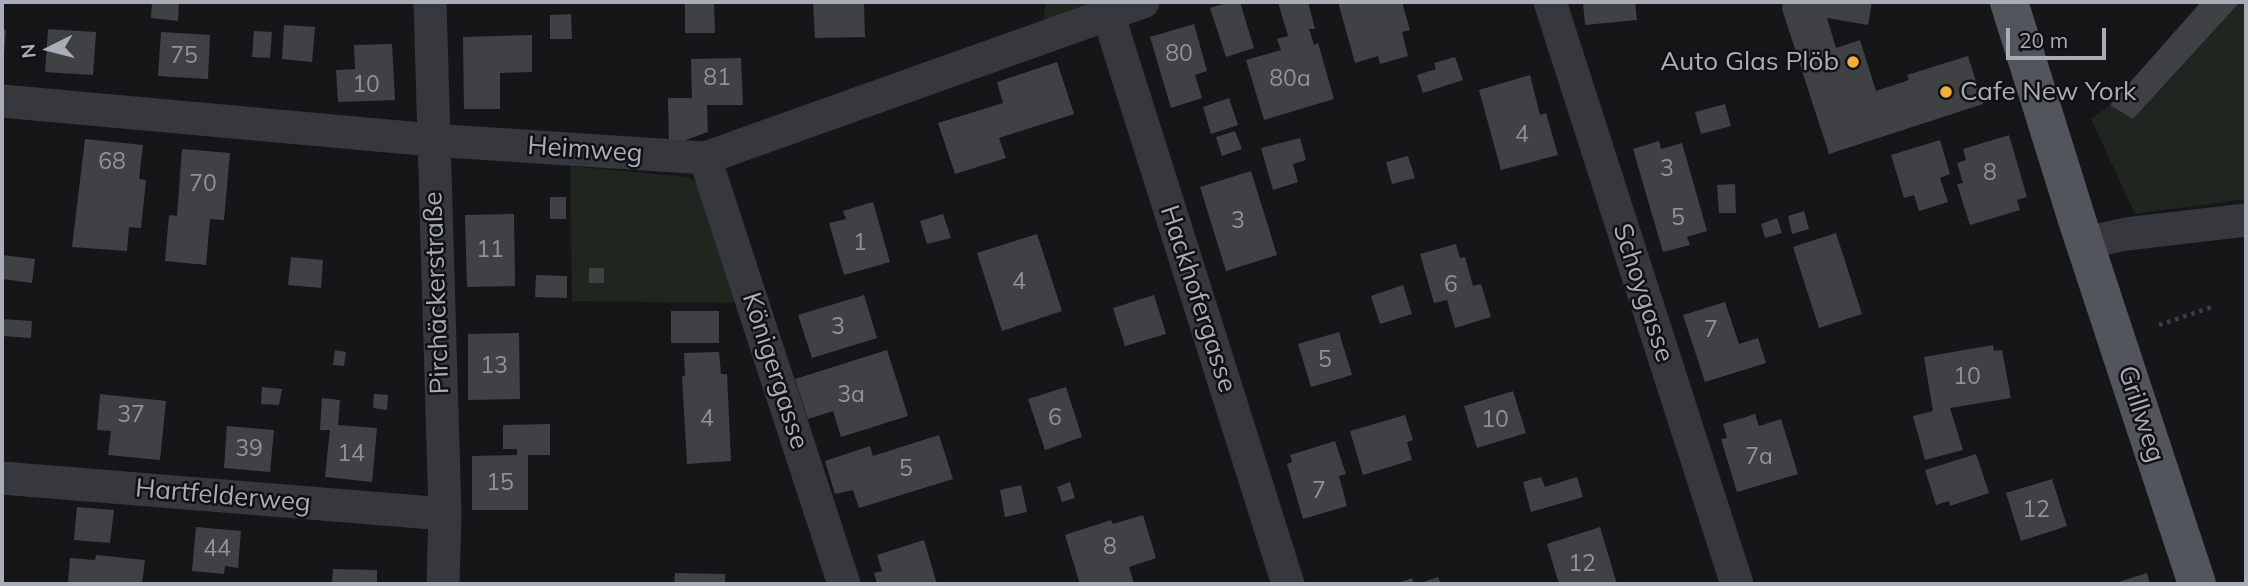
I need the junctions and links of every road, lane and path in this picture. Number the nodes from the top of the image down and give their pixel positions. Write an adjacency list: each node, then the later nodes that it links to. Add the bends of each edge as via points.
1 (430, 2): 7 (street, Pirchäckerstraße)
2 (1143, 2): 5 (street, Heimweg)
3 (1550, 2): 18 (street, Schoygasse)
4 (2008, 2): 10 (main road, Grillweg)
5 (1108, 14): 8 (street, Heimweg); 17 (street, Hackhofergasse)
6 (2, 101): 7 (street, Heimweg)
7 (432, 140): 8 (street, Heimweg); 14 (street, Pirchäckerstraße)
8 (705, 158): 16 (street, Königergasse)
9 (2246, 220): 10 (street)
10 (2085, 243): 19 (main road, Grillweg)
11 (2212, 307): 12 (path)
12 (2159, 325)
13 (2, 478): 14 (street, Hartfelderweg)
14 (444, 514): 15 (street, Pirchäckerstraße)
15 (443, 584)
16 (844, 584)
17 (1288, 584)
18 (1737, 584)
19 (2197, 584)

